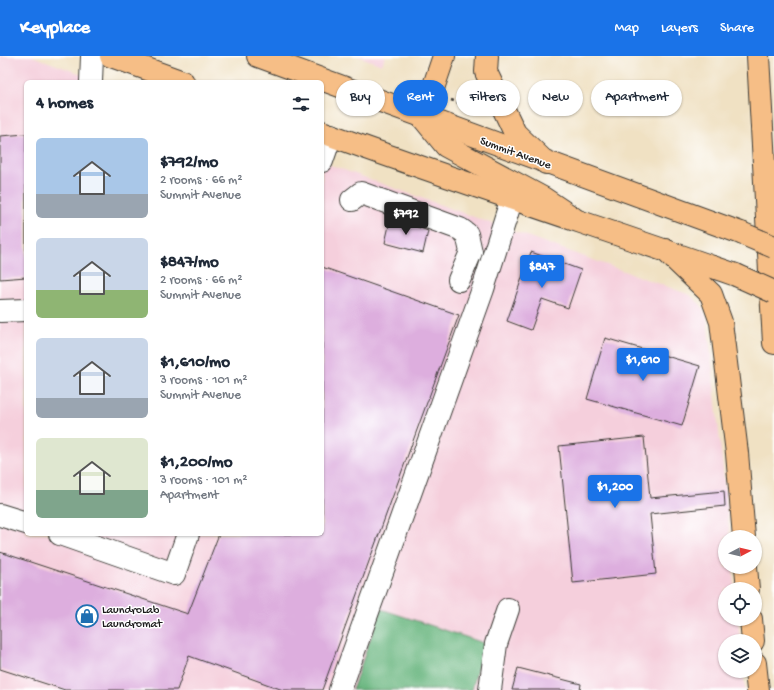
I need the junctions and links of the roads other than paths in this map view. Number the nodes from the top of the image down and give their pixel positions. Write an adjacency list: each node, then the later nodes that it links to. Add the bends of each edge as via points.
1 (92, 56): 8 (lane)
2 (111, 56): 9 (main road)
3 (258, 56): 10 (main road, Summit Avenue)
4 (444, 56): 12 (main road)
5 (487, 56): 16 (main road, via 486,72 515,133)
6 (744, 56): 13 (main road)
7 (758, 56): 13 (main road)
8 (91, 80)
9 (177, 80)
10 (322, 80)
11 (324, 81): 12 (main road, Summit Avenue)
12 (424, 118): 16 (main road, Summit Avenue); 19 (main road, via 446,146 543,198)
13 (762, 124): 26 (main road)
14 (327, 134): 15 (lane); 17 (main road)
15 (324, 150)
16 (546, 163): 20 (main road, Summit Avenue, bridge)
17 (512, 198): 19 (main road); 34 (lane, via 483,289)
18 (352, 200): 22 (lane, via 360,193 460,229 467,234 471,252)
19 (573, 218): 21 (main road)
20 (774, 247)
21 (665, 250): 23 (main road, bridge, via 736,275); 29 (main road, via 711,294 721,322)
22 (459, 280)
23 (774, 292)
24 (24, 310): 25 (lane)
25 (0, 311)
26 (774, 343)
27 (0, 515): 28 (lane)
28 (24, 522)
29 (743, 530)
30 (66, 536): 31 (lane, via 174,574)
31 (187, 536)
32 (508, 609): 35 (lane, via 496,644)
33 (757, 678): 36 (main road)
34 (340, 690)
35 (490, 690)
36 (758, 690)

